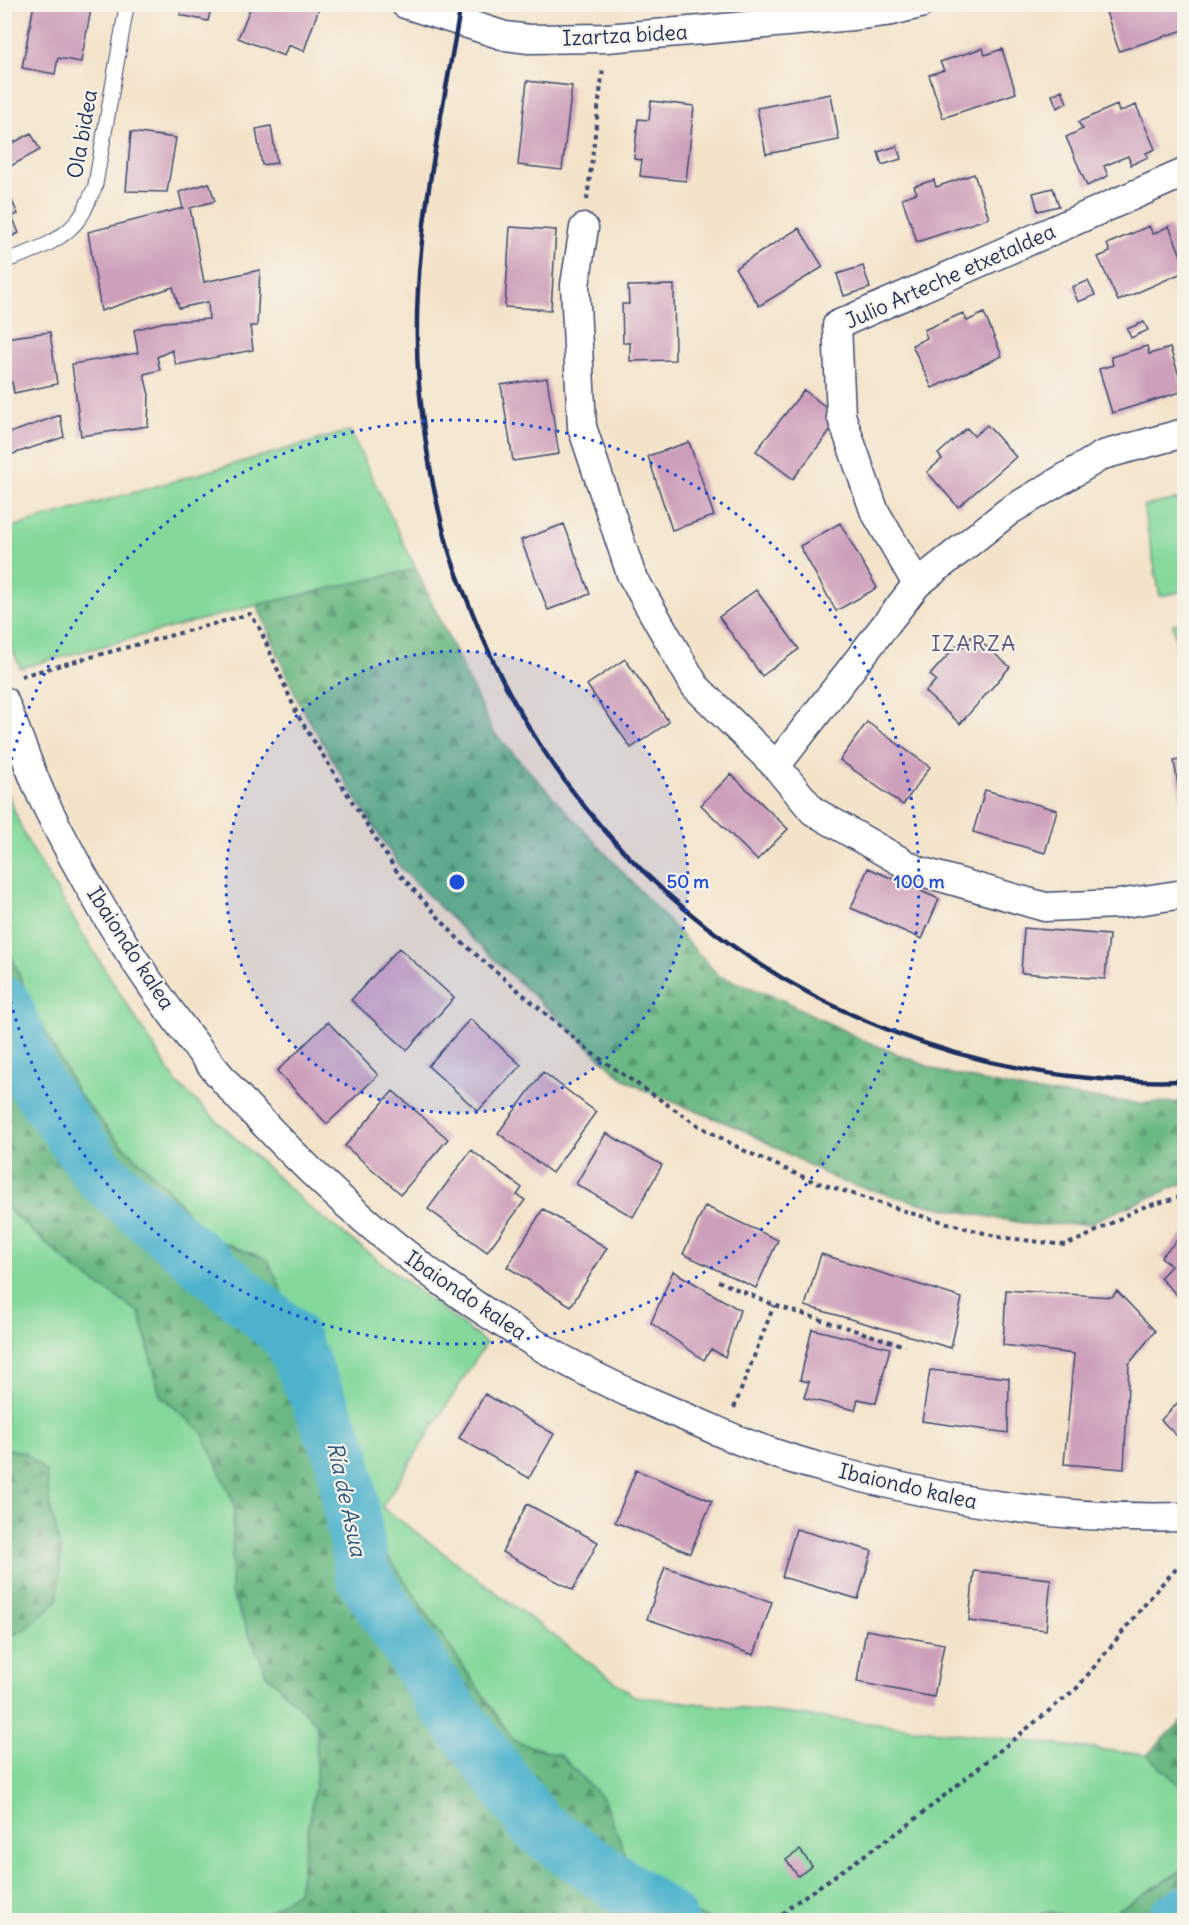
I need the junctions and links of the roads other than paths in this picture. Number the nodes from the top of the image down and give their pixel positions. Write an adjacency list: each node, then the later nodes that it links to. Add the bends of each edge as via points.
1 (127, 4): 7 (lane, Ola bidea, via 94,187 82,214 50,243)
2 (405, 4): 4 (street, Izartza bidea, via 505,36 529,39 618,37)
3 (920, 4): 4 (street, Izartza bidea)
4 (892, 8)
5 (1185, 173): 9 (street, Julio Arteche etxetaldea, via 837,325 841,415 874,510)
6 (584, 228): 11 (street, via 574,285 582,427 631,574 695,686)
7 (4, 261)
8 (1185, 433): 9 (street, via 1103,455 1009,511)
9 (917, 584): 11 (street)
10 (9, 689): 13 (street, Ibaiondo kalea, via 43,797 78,868 120,938 191,1038 234,1092 313,1175 389,1242 469,1300 533,1341 625,1391 754,1447 856,1477 995,1505 1080,1514)
11 (776, 766): 12 (street, via 813,811 916,870 1045,907 1118,904)
12 (1185, 894)
13 (1185, 1517)

